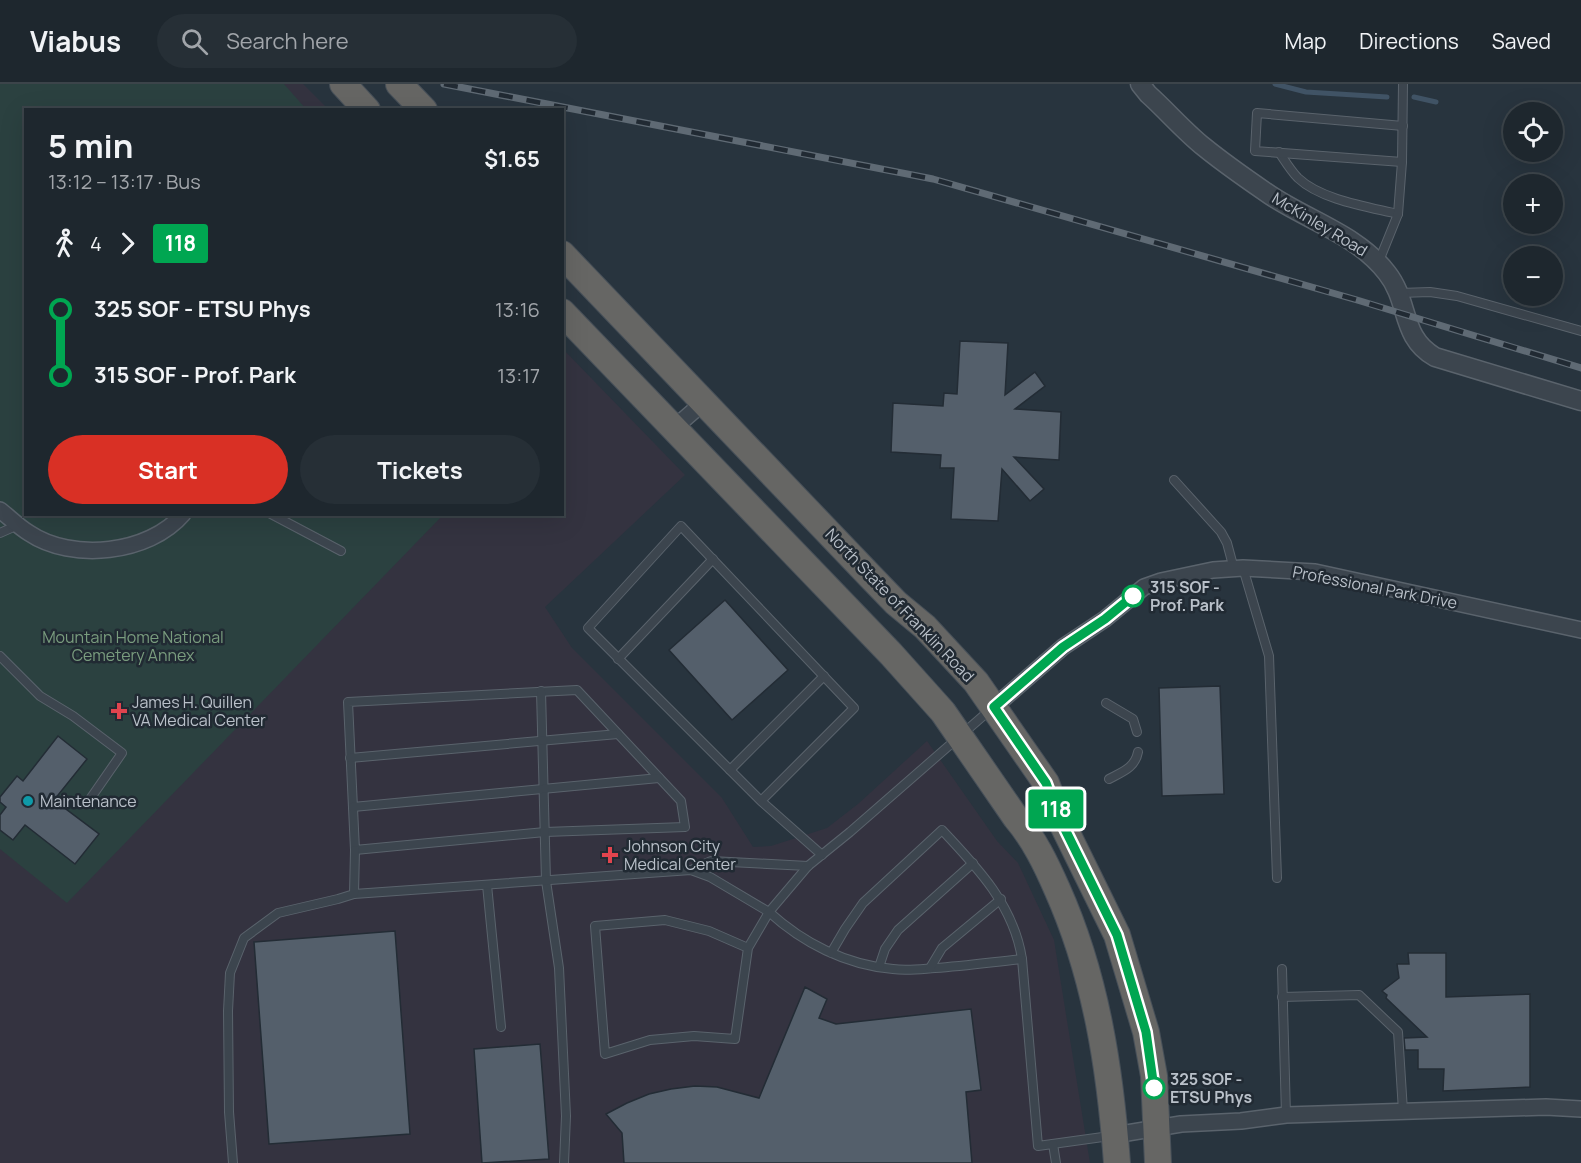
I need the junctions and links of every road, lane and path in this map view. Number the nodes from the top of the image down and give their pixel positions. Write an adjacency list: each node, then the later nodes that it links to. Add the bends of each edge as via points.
1 (343, 84): 5 (highway)
2 (399, 84): 6 (highway)
3 (1140, 84): 12 (street, McKinley Road, via 1212,153 1272,197 1368,250)
4 (1403, 84): 7 (lane)
5 (365, 108)
6 (421, 108)
7 (1402, 126): 8 (lane, via 1257,113 1256,150); 9 (lane)
8 (1279, 152): 9 (lane); 10 (lane, via 1299,179 1321,192)
9 (1402, 162): 10 (lane)
10 (1398, 214): 12 (lane)
11 (564, 256): 17 (highway, North State of Franklin Road)
12 (1378, 262): 13 (street, McKinley Road)
13 (1400, 293): 15 (lane, via 1457,296); 16 (street, McKinley Road, via 1412,335 1423,351)
14 (564, 314): 18 (highway)
15 (1581, 331)
16 (1581, 401)
17 (704, 402): 18 (street); 34 (highway, North State of Franklin Road, via 896,603 925,627)
18 (674, 428): 37 (highway, via 891,654)
19 (1174, 480): 27 (lane, via 1221,532)
20 (0, 510): 23 (street)
21 (181, 516): 23 (street, via 148,539 112,550 58,546 29,534)
22 (275, 516): 25 (lane)
23 (19, 525): 24 (lane)
24 (0, 532)
25 (341, 551)
26 (713, 559): 30 (lane); 30 (lane, via 681,526 588,628); 31 (lane)
27 (1238, 568): 28 (street, Professional Park Drive, via 1315,572); 34 (street, Professional Park Drive, via 1144,587 1063,647); 54 (lane, via 1269,656)
28 (1581, 630)
29 (0, 656): 46 (lane, via 40,696 122,753)
30 (618, 658): 41 (lane)
31 (824, 676): 41 (lane); 45 (lane, via 854,708)
32 (541, 691): 36 (lane, via 577,690); 38 (lane); 40 (lane, via 348,702)
33 (1106, 703): 35 (lane, via 1133,719)
34 (994, 707): 37 (lane); 71 (highway, North State of Franklin Road, via 1046,783 1117,935 1146,1032 1154,1076)
35 (1137, 732)
36 (618, 734): 38 (lane); 42 (lane)
37 (961, 735): 50 (lane); 72 (highway, via 1029,833 1067,911 1100,1023)
38 (542, 740): 40 (lane); 44 (lane)
39 (1138, 752): 43 (lane, via 1130,768)
40 (350, 758): 47 (lane)
41 (730, 770): 45 (lane)
42 (659, 778): 44 (lane); 48 (lane, via 681,801 685,827)
43 (1109, 779)
44 (543, 788): 47 (lane); 48 (lane)
45 (761, 801): 50 (lane)
46 (87, 802)
47 (353, 807): 49 (lane)
48 (545, 832): 49 (lane); 55 (lane)
49 (355, 850): 57 (lane)
50 (822, 855): 52 (lane)
51 (973, 863): 58 (lane); 61 (lane, via 942,830 863,903); 63 (lane, via 898,930)
52 (808, 866): 53 (lane, via 711,861); 59 (lane)
53 (692, 870): 55 (lane); 59 (lane)
54 (1277, 878)
55 (546, 881): 56 (lane); 75 (lane, via 559,968 566,1116)
56 (487, 885): 57 (lane); 67 (lane)
57 (354, 894): 74 (lane, via 278,912 244,938 230,973 228,1011)
58 (1001, 899): 62 (lane, via 1013,923); 64 (lane, via 942,948)
59 (768, 912): 60 (lane); 61 (lane, via 786,928)
60 (748, 948): 60 (lane, via 735,1039 694,1036 650,1040 605,1054 595,926 665,920 709,931)
61 (831, 953): 63 (lane)
62 (1023, 959): 64 (lane); 73 (lane, via 1038,1146)
63 (879, 967): 64 (lane)
64 (930, 968)
65 (1282, 969): 66 (lane)
66 (1282, 998): 69 (lane, via 1359,996 1398,1032); 70 (lane)
67 (501, 1027)
68 (1581, 1109): 69 (street)
69 (1403, 1112): 70 (street)
70 (1286, 1115): 71 (street)
71 (1156, 1128): 72 (street); 78 (highway, North State of Franklin Road)
72 (1115, 1135): 73 (lane); 77 (highway)
73 (1053, 1144): 76 (lane)
74 (233, 1163)
75 (564, 1163)
76 (1056, 1163)
77 (1117, 1163)
78 (1158, 1163)

